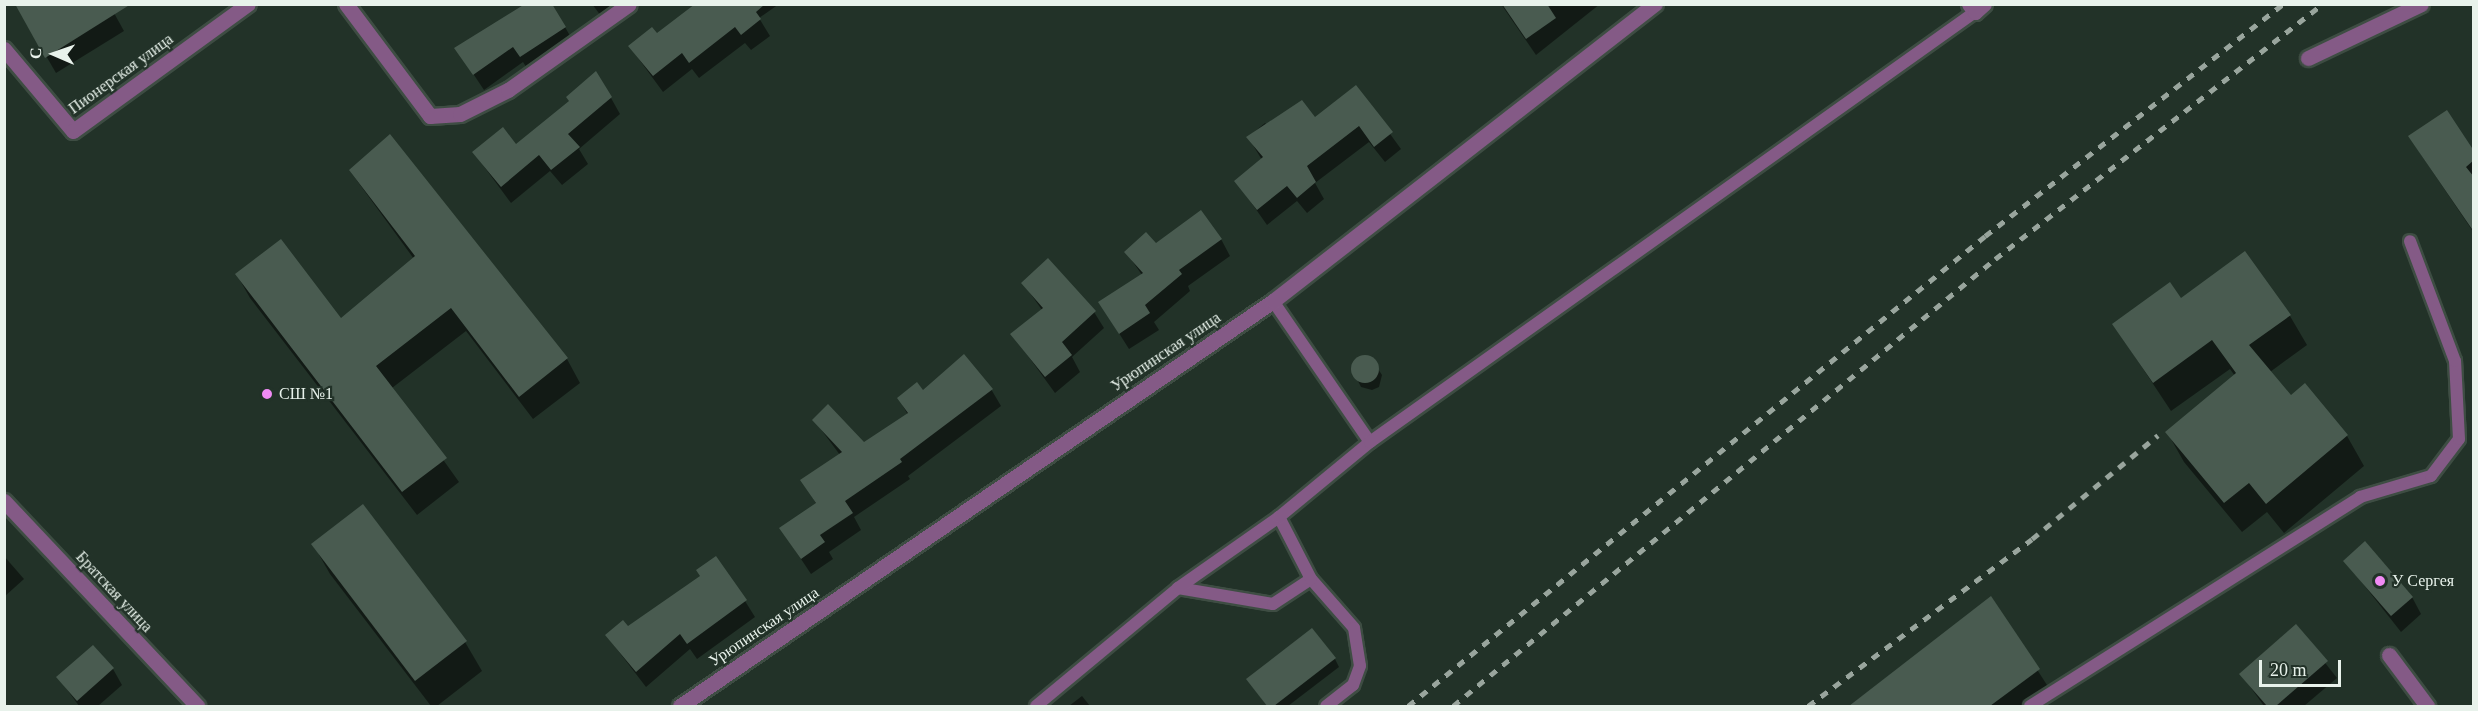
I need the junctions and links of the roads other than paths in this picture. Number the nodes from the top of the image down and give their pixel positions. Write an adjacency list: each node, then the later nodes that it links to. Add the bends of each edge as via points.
1 (248, 4): 7 (street, Пионерская улица, via 73,131)
2 (346, 4): 3 (street, via 430,116 460,114 508,90)
3 (629, 4)
4 (1654, 4): 10 (street, Урюпинская улица)
5 (2421, 4): 8 (street)
6 (1976, 7): 11 (lane)
7 (4, 50)
8 (2308, 58)
9 (2410, 241): 21 (lane, via 2455,360 2459,438 2431,476 2360,497)
10 (1273, 301): 11 (lane); 18 (street, Урюпинская улица)
11 (1370, 442): 13 (lane)
12 (4, 501): 17 (street, Братская улица)
13 (1279, 517): 14 (lane); 15 (lane)
14 (1311, 579): 15 (lane, via 1273,604); 20 (lane, via 1354,628 1360,666 1353,685)
15 (1178, 588): 19 (lane)
16 (2389, 655): 22 (street)
17 (198, 706)
18 (680, 706)
19 (1036, 706)
20 (1326, 706)
21 (2030, 706)
22 (2427, 706)

